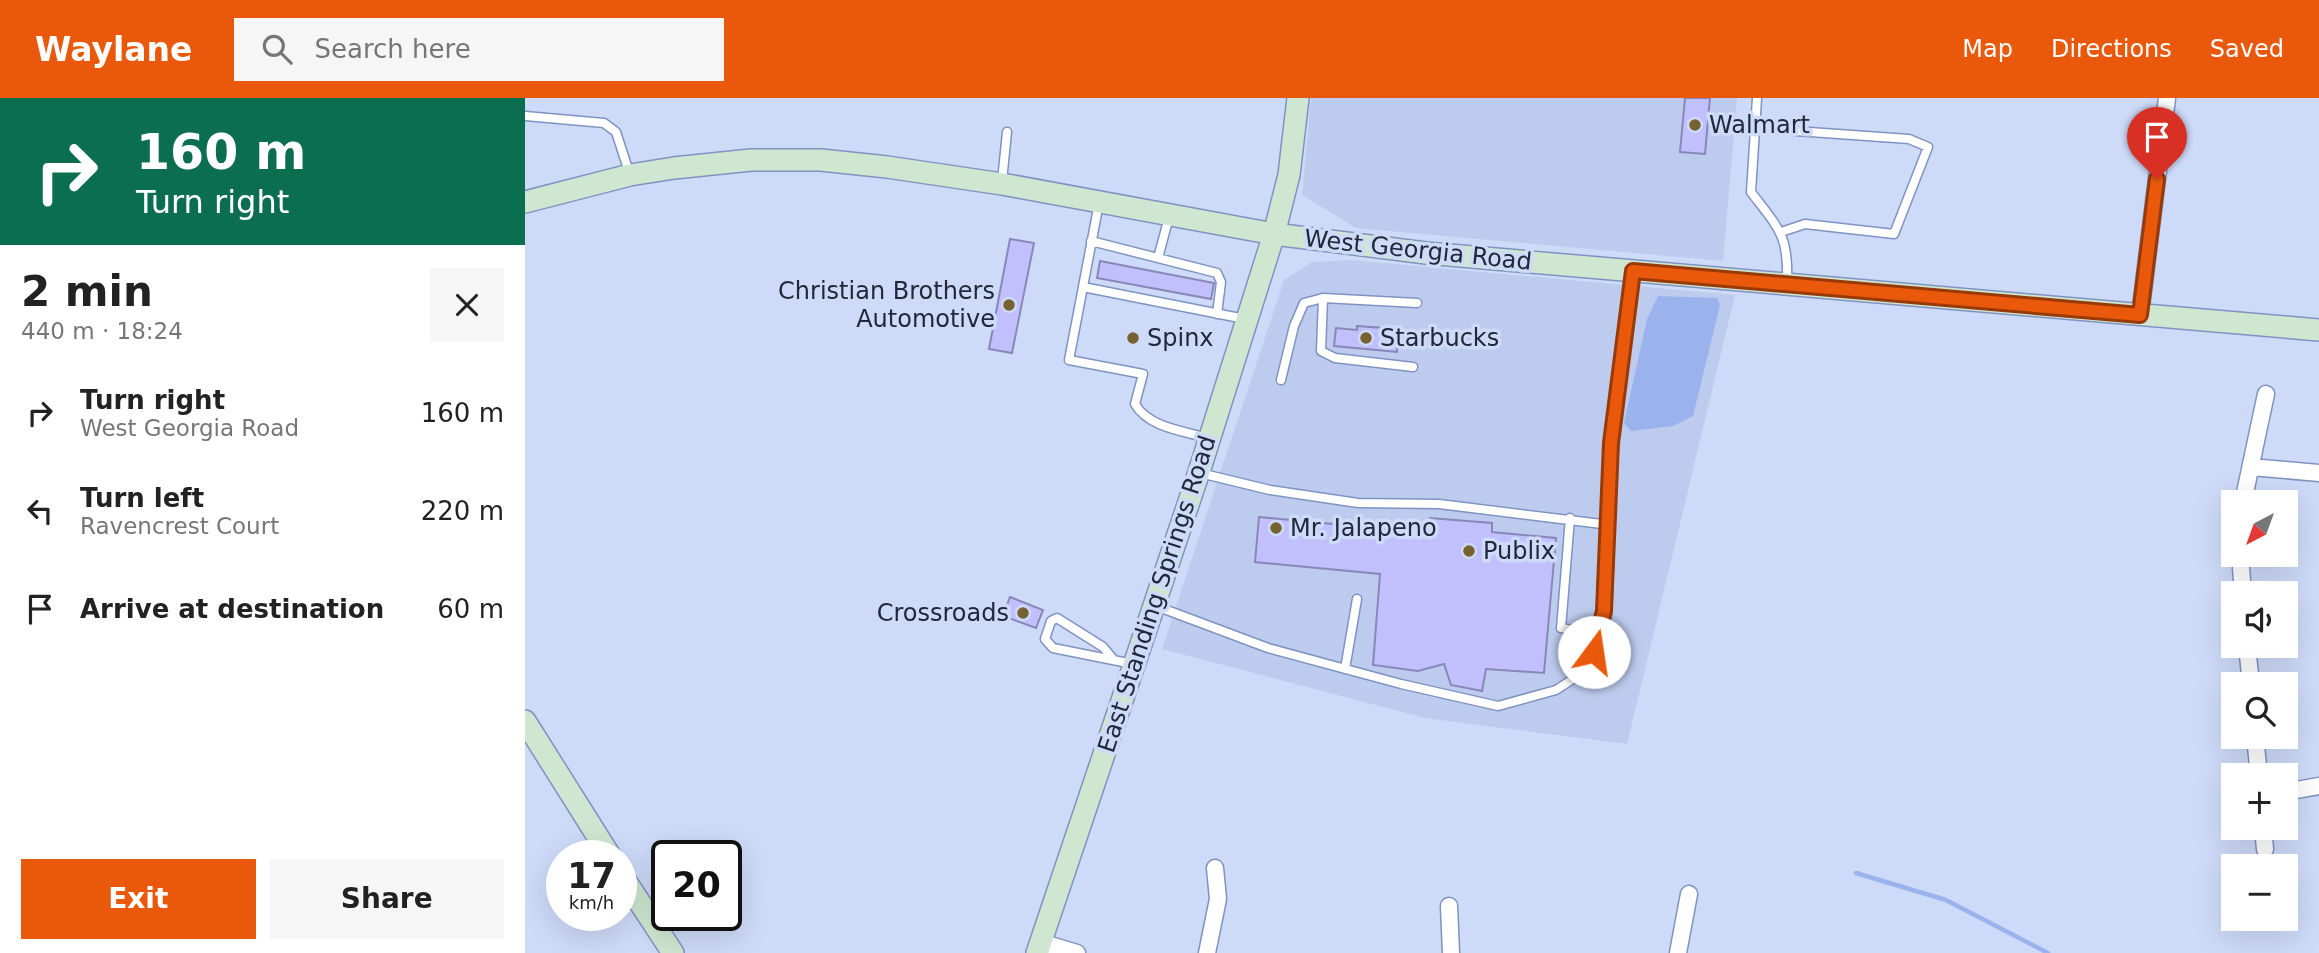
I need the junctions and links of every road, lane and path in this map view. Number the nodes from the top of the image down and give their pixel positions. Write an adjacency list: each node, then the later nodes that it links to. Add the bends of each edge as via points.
1 (1298, 98): 13 (main road, East Standing Springs Road, via 1289,175)
2 (1757, 98): 5 (lane)
3 (2167, 98): 22 (street)
4 (525, 116): 7 (lane, via 604,123 616,132)
5 (1755, 128): 12 (lane, via 1751,192); 12 (lane, via 1909,139 1928,147 1894,234 1805,224)
6 (1007, 132): 8 (lane)
7 (630, 175): 8 (main road, West Georgia Road, via 712,163 790,159); 9 (main road, West Georgia Road)
8 (1002, 184): 10 (main road, West Georgia Road)
9 (525, 202)
10 (1099, 203): 11 (main road, West Georgia Road); 14 (lane)
11 (1170, 216): 13 (main road, West Georgia Road); 15 (lane)
12 (1781, 232): 17 (lane, via 1788,251)
13 (1274, 234): 16 (main road, West Georgia Road); 23 (main road, East Standing Springs Road)
14 (1091, 241): 15 (lane); 18 (lane)
15 (1158, 258): 21 (lane, via 1217,273 1221,282)
16 (1633, 271): 17 (main road, West Georgia Road); 34 (lane, via 1611,443)
17 (1787, 284): 22 (main road, West Georgia Road)
18 (1083, 287): 21 (lane); 28 (lane, via 1069,360 1143,374 1135,404 1142,415)
19 (1323, 298): 20 (lane); 25 (lane, via 1321,351 1335,358); 26 (lane, via 1304,303)
20 (1417, 303)
21 (1217, 314): 23 (lane)
22 (2140, 315): 24 (main road, West Georgia Road)
23 (1247, 320): 28 (main road, East Standing Springs Road)
24 (2319, 330)
25 (1413, 367)
26 (1281, 380)
27 (2266, 394): 29 (street)
28 (1209, 438): 30 (main road, East Standing Springs Road)
29 (2251, 467): 31 (street); 32 (street)
30 (1199, 472): 33 (lane, via 1270,490 1358,503 1439,504); 36 (main road, East Standing Springs Road)
31 (2319, 473)
32 (2246, 490)
33 (1570, 518): 34 (lane); 37 (lane, via 1561,628)
34 (1609, 525): 37 (lane, via 1604,611)
35 (1357, 598): 39 (lane)
36 (1155, 605): 38 (main road, East Standing Springs Road); 39 (lane, via 1268,648)
37 (1598, 635): 39 (lane, via 1590,668 1556,690 1498,706)
38 (1123, 662): 38 (lane, via 1053,648 1045,639 1051,621 1057,618); 50 (main road, East Standing Springs Road)
39 (1345, 669)
40 (525, 721): 43 (main road)
41 (2319, 786): 42 (street)
42 (2298, 790)
43 (600, 840)
44 (2264, 840): 45 (street)
45 (2265, 849)
46 (1215, 868): 53 (street, via 1218,899)
47 (1689, 894): 55 (street)
48 (637, 898): 51 (main road)
49 (1449, 906): 54 (street)
50 (1039, 948): 52 (street)
51 (673, 953)
52 (1077, 953)
53 (1207, 953)
54 (1451, 953)
55 (1678, 953)

